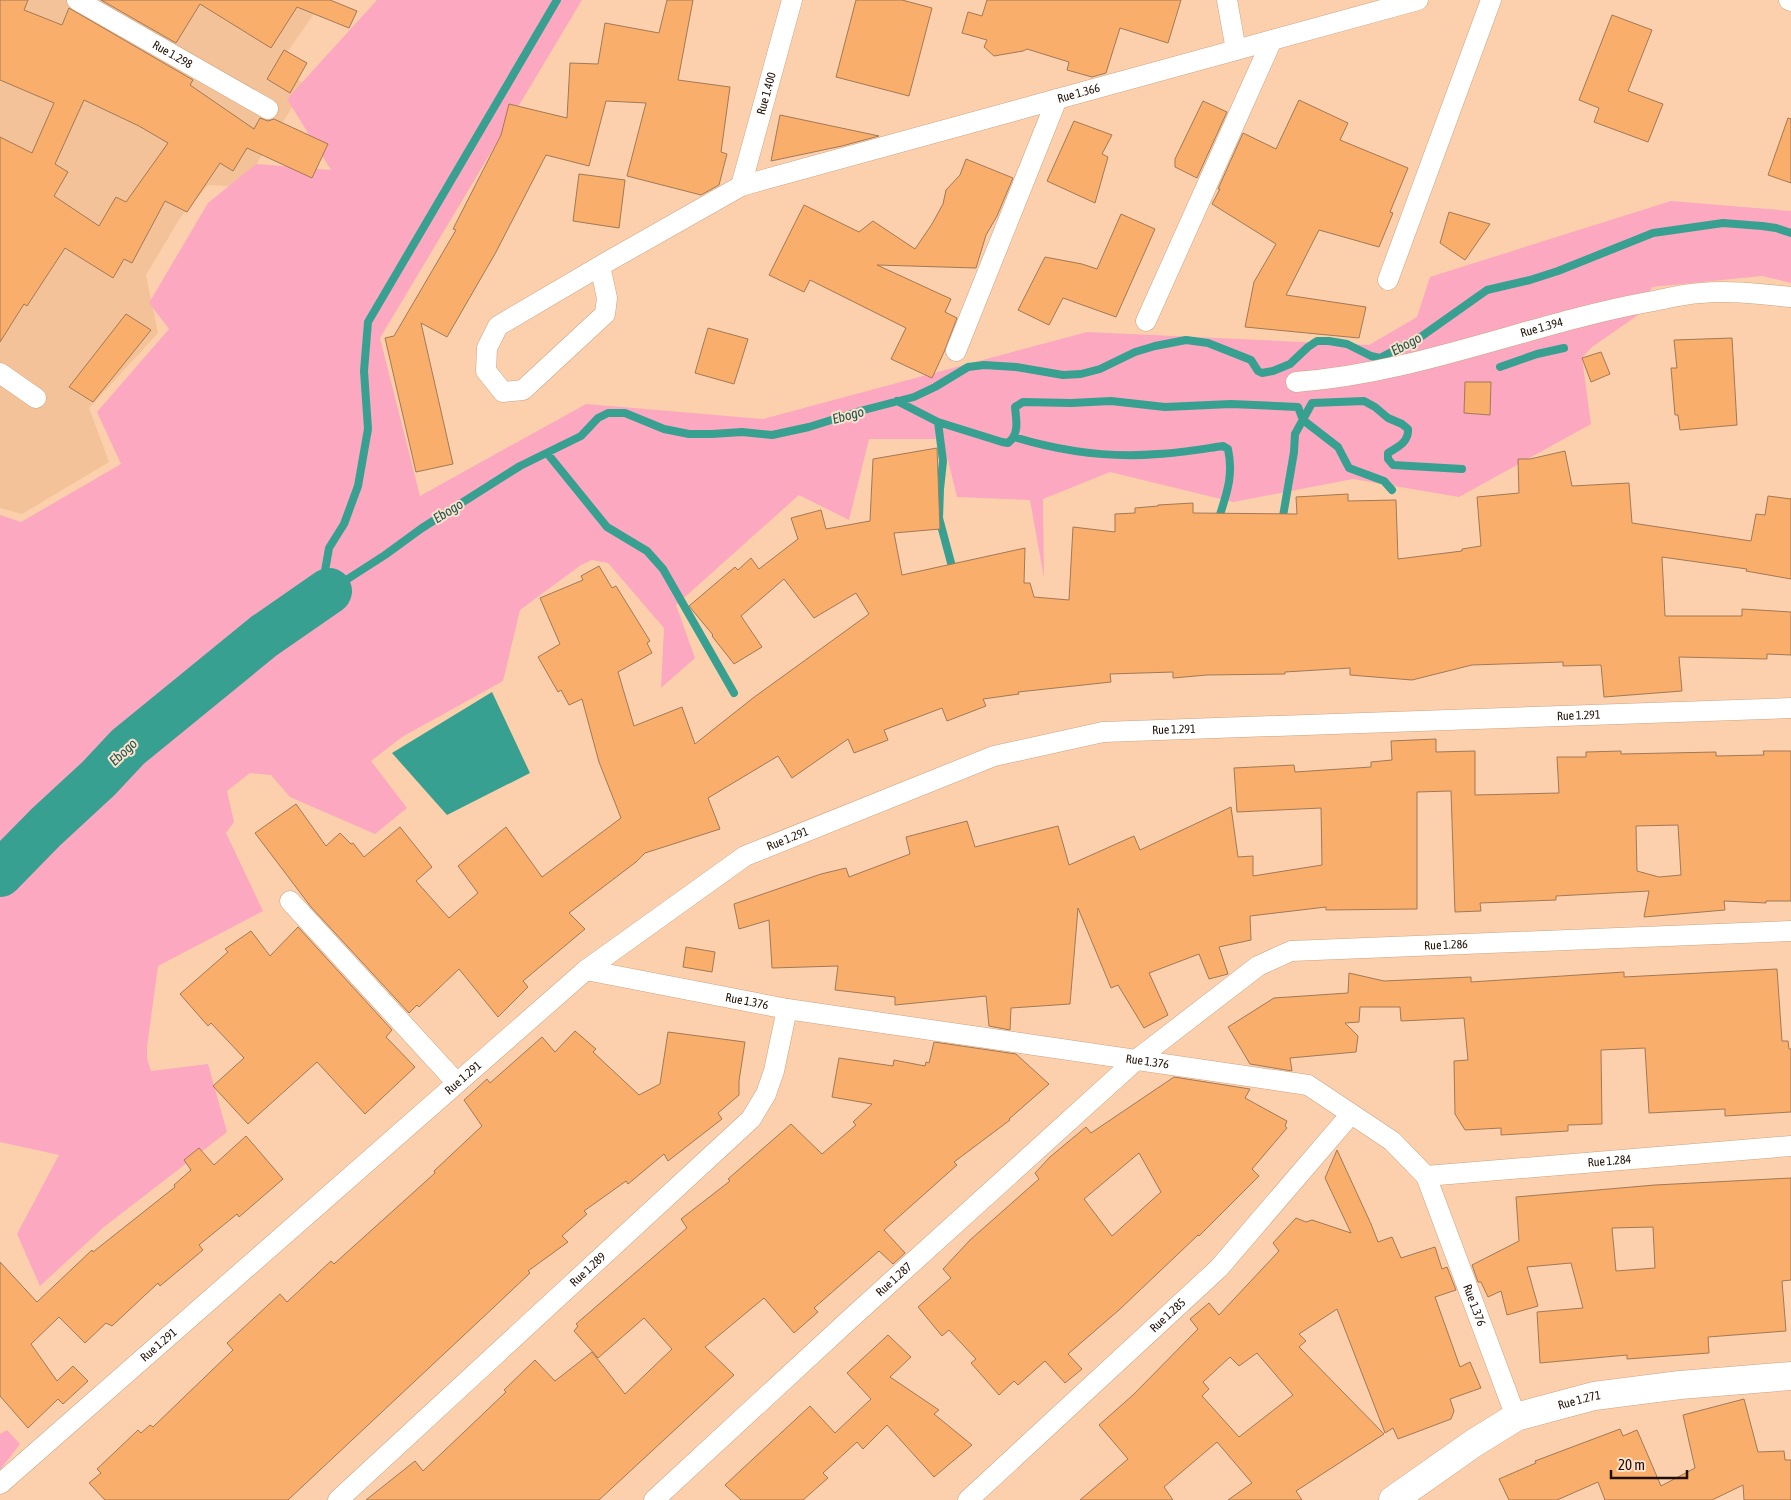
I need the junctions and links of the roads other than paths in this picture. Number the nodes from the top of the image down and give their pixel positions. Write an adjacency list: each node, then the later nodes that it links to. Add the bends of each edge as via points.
1 (77, 0): 9 (street, Rue 1.298)
2 (792, 0): 10 (street, Rue 1.400)
3 (1227, 0): 7 (street)
4 (1418, 0): 6 (street, Rue 1.366)
5 (1491, 0): 12 (street)
6 (1272, 40): 7 (street, Rue 1.366); 14 (street)
7 (1236, 50): 8 (street, Rue 1.366)
8 (1057, 99): 10 (street, Rue 1.366); 15 (street)
9 (268, 109)
10 (741, 186): 11 (street, Rue 1.366)
11 (600, 266): 11 (street, Rue 1.366, via 607,298 605,314 523,390 503,392 486,372 486,348 498,326)
12 (1388, 280)
13 (1791, 297): 17 (street, Rue 1.394, via 1700,293 1607,310 1404,366 1334,379)
14 (1146, 321)
15 (956, 351)
16 (0, 373): 18 (street)
17 (1296, 382)
18 (36, 398)
19 (1791, 708): 22 (street, Rue 1.291, via 1103,732 985,759 745,856)
20 (290, 901): 25 (street)
21 (1791, 931): 24 (street, Rue 1.286, via 1291,951 1258,966)
22 (586, 970): 23 (street, Rue 1.376); 25 (street, Rue 1.291)
23 (787, 1009): 24 (street, Rue 1.376); 32 (street, Rue 1.289, via 774,1071 766,1094 751,1119)
24 (1136, 1060): 26 (street, Rue 1.376, via 1308,1085); 33 (street, Rue 1.287)
25 (457, 1083): 31 (street, Rue 1.291)
26 (1351, 1114): 28 (street, Rue 1.376, via 1392,1140); 34 (street, Rue 1.285, via 1219,1268)
27 (1791, 1146): 28 (street, Rue 1.284)
28 (1426, 1176): 30 (street, Rue 1.376)
29 (1791, 1376): 30 (street, Rue 1.271, via 1594,1396)
30 (1516, 1417): 35 (street, Rue 1.271)
31 (0, 1484)
32 (338, 1500)
33 (654, 1500)
34 (968, 1500)
35 (1394, 1500)

